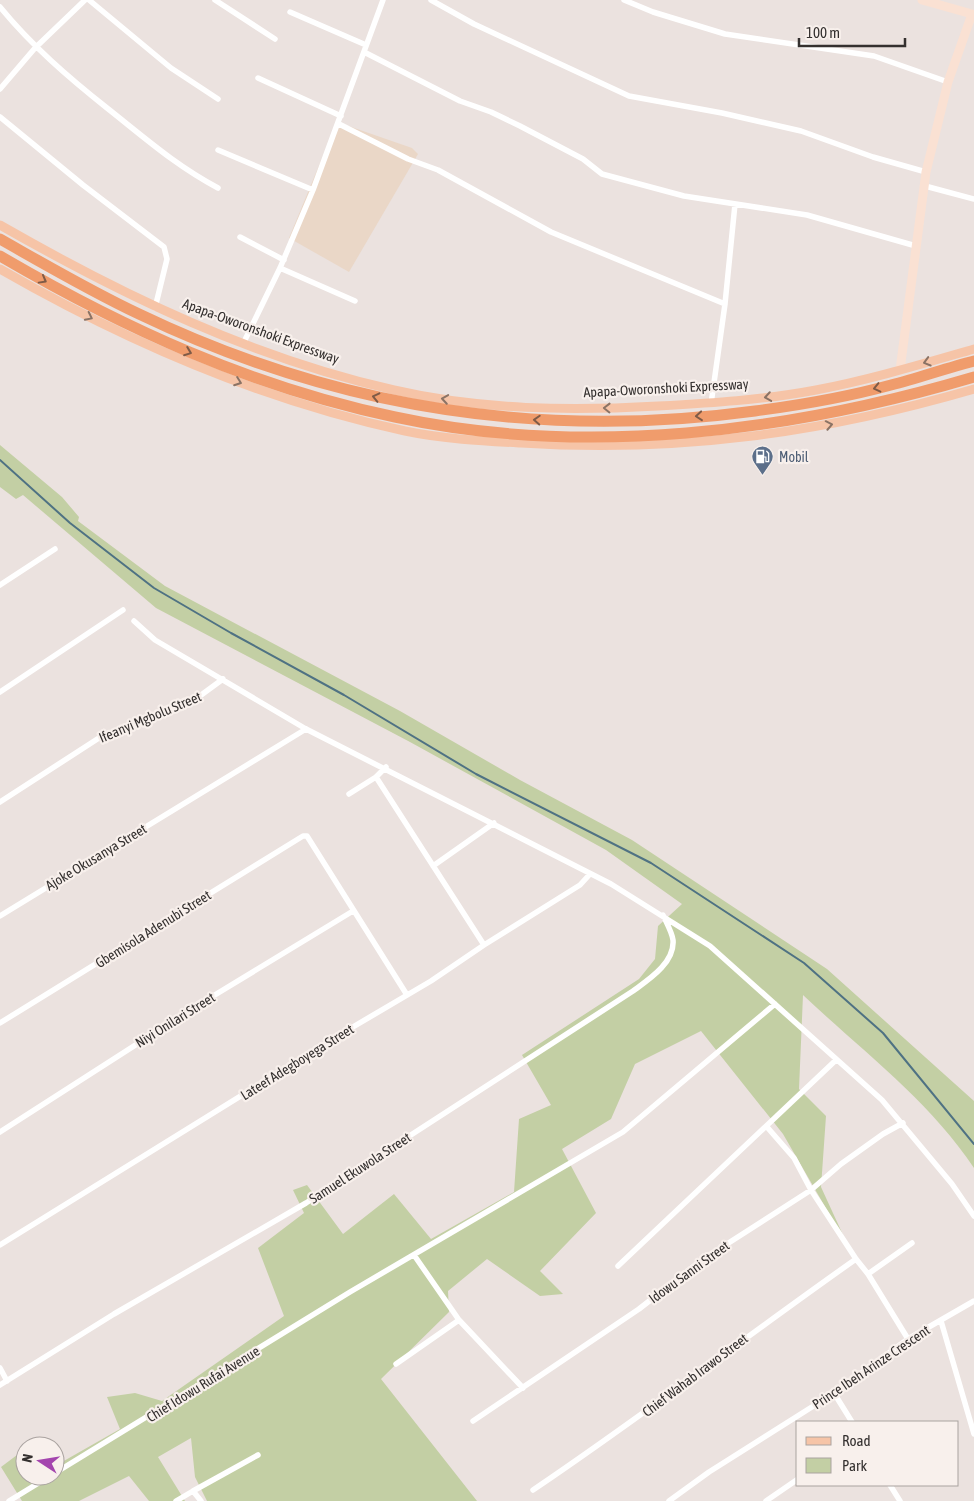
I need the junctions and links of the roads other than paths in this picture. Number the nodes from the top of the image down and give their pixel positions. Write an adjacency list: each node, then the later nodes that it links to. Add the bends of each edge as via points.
1 (85, 0): 13 (street)
2 (89, 0): 18 (street, via 171,68)
3 (215, 0): 11 (street)
4 (383, 0): 12 (street)
5 (431, 0): 23 (street, via 474,24 629,96 801,132)
6 (624, 0): 16 (street, via 725,34 874,56)
7 (922, 0): 9 (main road)
8 (0, 7): 13 (street)
9 (973, 11): 16 (main road)
10 (290, 12): 12 (street)
11 (275, 39)
12 (366, 45): 14 (street)
13 (35, 48): 17 (street); 25 (street, via 88,95 175,163)
14 (364, 52): 20 (street); 28 (street, via 460,101 520,126 583,159 602,174 684,196)
15 (258, 78): 20 (street)
16 (948, 82): 23 (main road)
17 (0, 89)
18 (218, 99)
19 (0, 116): 39 (street, via 83,186 164,247 167,259)
20 (341, 116): 21 (street)
21 (339, 124): 26 (street); 38 (street, via 438,170 551,232)
22 (218, 150): 26 (street)
23 (926, 172): 24 (main road)
24 (924, 186): 27 (street); 32 (main road)
25 (218, 188)
26 (313, 190): 34 (street)
27 (974, 199)
28 (735, 204): 32 (street, via 807,215); 38 (street)
29 (0, 224): 39 (main road, Apapa-Oworonshoki Expressway, via 87,274)
30 (240, 238): 34 (street)
31 (0, 239): 50 (highway, Apapa-Oworonshoki Expressway, one-way to 31, via 648,420 499,418 417,406 341,389 227,351 140,315)
32 (916, 246): 43 (main road)
33 (0, 256): 51 (highway, one-way to 51, via 76,298 177,347 287,388 395,417)
34 (284, 260): 35 (street)
35 (280, 268): 37 (street); 40 (street)
36 (0, 269): 51 (main road, one-way to 51, via 158,351 291,401 407,431 481,441)
37 (355, 302)
38 (725, 304): 49 (street)
39 (155, 308): 40 (main road, Apapa-Oworonshoki Expressway)
40 (243, 344): 49 (main road, Apapa-Oworonshoki Expressway, one-way to 40, via 620,409 498,406 392,390)
41 (974, 349): 43 (main road, Apapa-Oworonshoki Expressway, one-way to 43)
42 (974, 361): 50 (highway, Apapa-Oworonshoki Expressway, one-way to 50, via 862,392)
43 (900, 370): 48 (main road, Apapa-Oworonshoki Expressway, one-way to 48, via 816,390)
44 (974, 378): 45 (highway)
45 (945, 386): 47 (highway); 51 (highway, via 818,415 741,427)
46 (974, 389): 47 (main road)
47 (948, 398): 51 (main road, one-way to 47, via 663,444 778,434)
48 (726, 402): 49 (main road, Apapa-Oworonshoki Expressway); 50 (highway)
49 (711, 404)
50 (726, 414)
51 (553, 441)
52 (55, 550): 53 (street)
53 (0, 585)
54 (123, 610): 57 (street)
55 (134, 621): 56 (street, via 155,640)
56 (224, 680): 58 (street); 62 (street, Ifeanyi Mgbolu Street, via 193,701 102,736)
57 (0, 692)
58 (306, 729): 59 (street); 68 (street, Ajoke Okusanya Street)
59 (386, 767): 60 (street); 63 (street)
60 (376, 777): 61 (street); 64 (street)
61 (349, 794)
62 (0, 802)
63 (494, 823): 64 (street); 65 (street)
64 (433, 866): 69 (street)
65 (590, 874): 67 (street); 69 (street, Lateef Adegboyega Street, via 580,885)
66 (353, 911): 70 (street); 72 (street, Gbemisola Adenubi Street, via 307,836 303,836); 76 (street, Niyi Onilari Street, via 190,1010)
67 (663, 915): 71 (street, via 710,946); 91 (street, Samuel Ekuwola Street, via 673,940 672,949 655,974 633,991 306,1203 114,1314)
68 (0, 916)
69 (484, 944): 70 (street, Lateef Adegboyega Street)
70 (407, 995): 80 (street, Lateef Adegboyega Street)
71 (775, 1004): 73 (street); 81 (street, Chief Idowu Rufai Avenue, via 623,1132)
72 (0, 1023)
73 (836, 1060): 74 (street); 75 (street)
74 (903, 1123): 77 (street, Idowu Sanni Street, via 854,1155); 78 (street)
75 (767, 1127): 77 (street, via 794,1158); 83 (street)
76 (0, 1132)
77 (811, 1190): 82 (street); 93 (street, Idowu Sanni Street, via 702,1260 639,1309)
78 (974, 1216)
79 (912, 1243): 84 (street)
80 (0, 1245)
81 (414, 1255): 86 (street); 99 (street, Chief Idowu Rufai Avenue)
82 (856, 1259): 84 (street); 103 (street, Chief Wahab Irawo Street)
83 (618, 1266)
84 (868, 1274): 88 (street)
85 (974, 1302): 87 (street, Prince Ibeh Arinze Crescent)
86 (459, 1320): 89 (street); 93 (street)
87 (941, 1321): 88 (street, Prince Ibeh Arinze Crescent); 97 (street)
88 (908, 1339): 94 (street, Prince Ibeh Arinze Crescent)
89 (396, 1364)
90 (0, 1368): 91 (street)
91 (7, 1381): 92 (street, Samuel Ekuwola Street)
92 (0, 1385)
93 (523, 1388): 95 (street, Idowu Sanni Street)
94 (834, 1393): 96 (street); 108 (street, Prince Ibeh Arinze Crescent)
95 (473, 1421)
96 (851, 1421)
97 (974, 1434)
98 (258, 1455): 104 (street)
99 (65, 1467)
100 (796, 1480): 109 (street)
101 (34, 1486): 105 (street)
102 (891, 1486): 110 (street)
103 (534, 1490)
104 (192, 1491): 106 (street); 107 (street)
105 (9, 1501)
106 (176, 1501)
107 (201, 1501)
108 (669, 1501)
109 (766, 1501)
110 (900, 1501)

